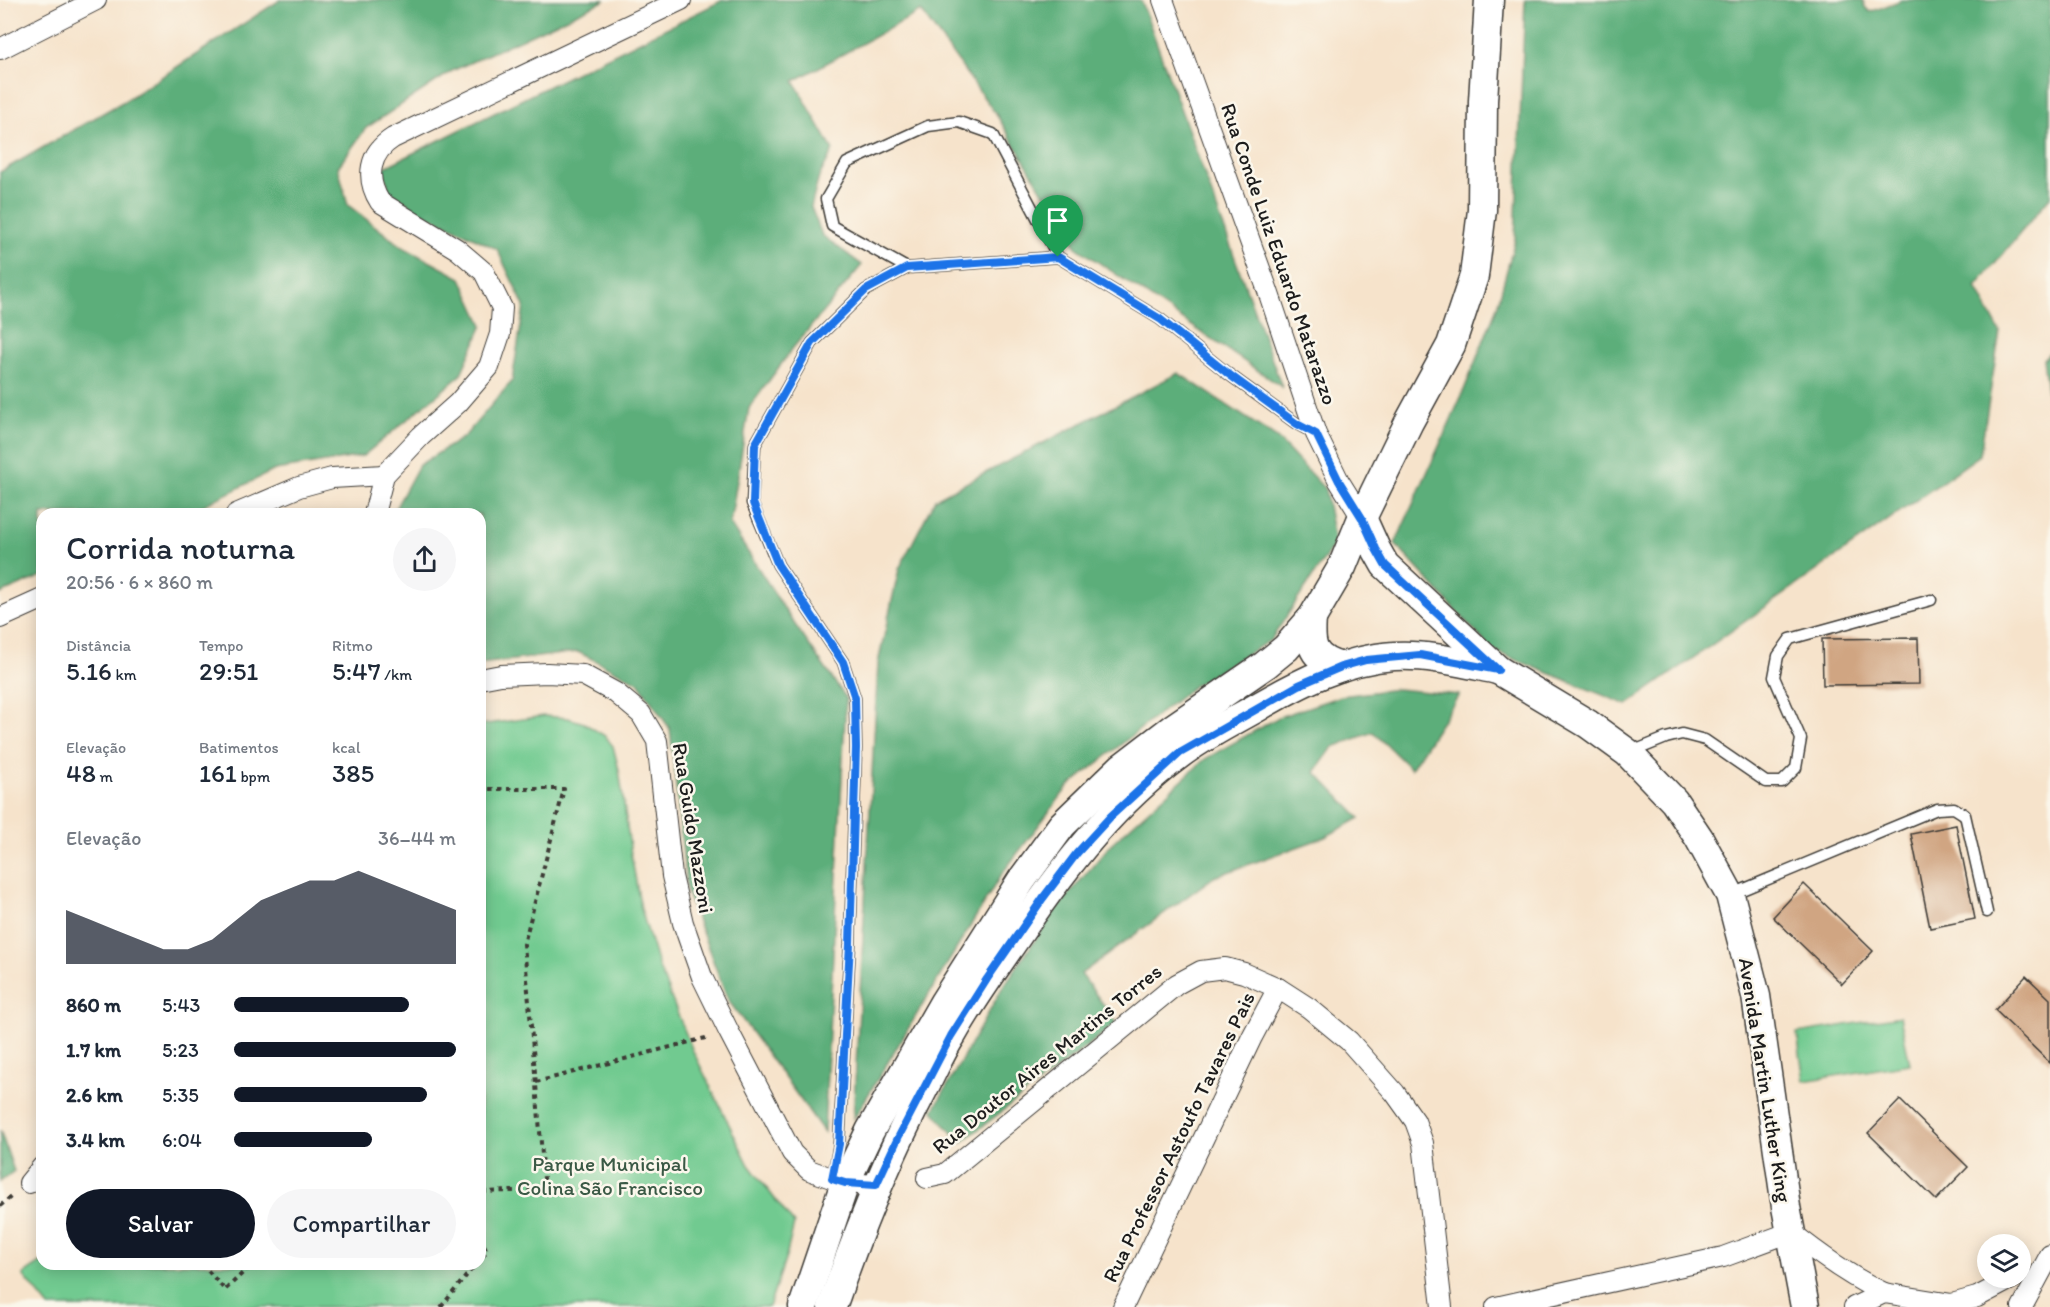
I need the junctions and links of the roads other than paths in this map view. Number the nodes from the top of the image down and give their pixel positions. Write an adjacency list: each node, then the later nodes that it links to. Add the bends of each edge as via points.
1 (96, 0): 5 (street)
2 (681, 0): 9 (street, via 393,138 375,154 370,174 380,202 457,249 484,272 502,308 500,334 489,367)
3 (1163, 0): 8 (street, Rua Conde Luiz Eduardo Matarazzo)
4 (1489, 0): 12 (main road, via 1482,210 1474,276 1451,345)
5 (0, 48)
6 (1058, 257): 7 (lane); 7 (lane, via 993,134 959,122 928,126 847,163 826,199 832,226); 8 (lane, via 1160,319 1235,379)
7 (907, 268): 30 (lane, via 866,290 812,343 755,445 753,503 778,565 843,662 855,698 850,944)
8 (1316, 434): 12 (street, Rua Conde Luiz Eduardo Matarazzo)
9 (384, 475): 10 (street, via 332,478); 11 (street)
10 (250, 508)
11 (376, 508)
12 (1362, 518): 13 (main road, Avenida Martin Luther King); 14 (main road)
13 (1385, 565): 14 (main road, via 1369,562); 17 (main road, Avenida Martin Luther King)
14 (1342, 567): 19 (main road)
15 (1931, 600): 24 (lane, via 1790,639 1778,657 1774,677 1801,739 1796,768 1782,782 1766,782 1705,740 1682,734)
16 (36, 602): 18 (street)
17 (1440, 616): 20 (main road, via 1437,639); 22 (main road, Avenida Martin Luther King)
18 (0, 618)
19 (1312, 618): 21 (main road, via 1311,639 1317,654 1325,662); 30 (main road, via 1265,665 1130,760 1062,825 944,1002)
20 (1420, 655): 21 (main road, Avenida Martin Luther King, via 1366,660); 22 (main road, Avenida Martin Luther King)
21 (1341, 667): 32 (main road, Avenida Martin Luther King, via 1281,694 1180,753 1077,853 951,1036)
22 (1498, 670): 24 (main road, Avenida Martin Luther King)
23 (486, 678): 30 (street, Rua Guido Mazzoni, via 583,675 616,693 641,714 657,741 672,876 702,977 792,1153 809,1170)
24 (1628, 753): 25 (main road, Avenida Martin Luther King, via 1674,801 1700,838)
25 (1730, 895): 26 (lane, via 1937,809 1954,808 1965,815); 33 (main road, Avenida Martin Luther King, via 1756,996)
26 (1987, 912)
27 (1278, 988): 29 (street, Rua Doutor Aires Martins Torres, via 1225,968 1201,971 1177,984 945,1174); 41 (street, Rua Professor Astoufo Tavares Pais); 42 (street, Rua Doutor Aires Martins Torres, via 1349,1041 1415,1121 1428,1170)
28 (36, 1174): 31 (street)
29 (927, 1178)
30 (839, 1181): 32 (street, Rua Guido Mazzoni); 39 (main road)
31 (29, 1183)
32 (876, 1185): 40 (main road, Avenida Martin Luther King)
33 (1791, 1232): 37 (street, via 1828,1262); 43 (street, via 1723,1257); 44 (main road, Avenida Martin Luther King)
34 (2050, 1254): 35 (street); 46 (street)
35 (2031, 1267)
36 (1994, 1288): 38 (street)
37 (1884, 1293): 38 (street); 45 (street)
38 (1955, 1306)
39 (803, 1307)
40 (832, 1307)
41 (1123, 1307)
42 (1442, 1307)
43 (1496, 1307)
44 (1805, 1307)
45 (1854, 1307)
46 (2022, 1307)

